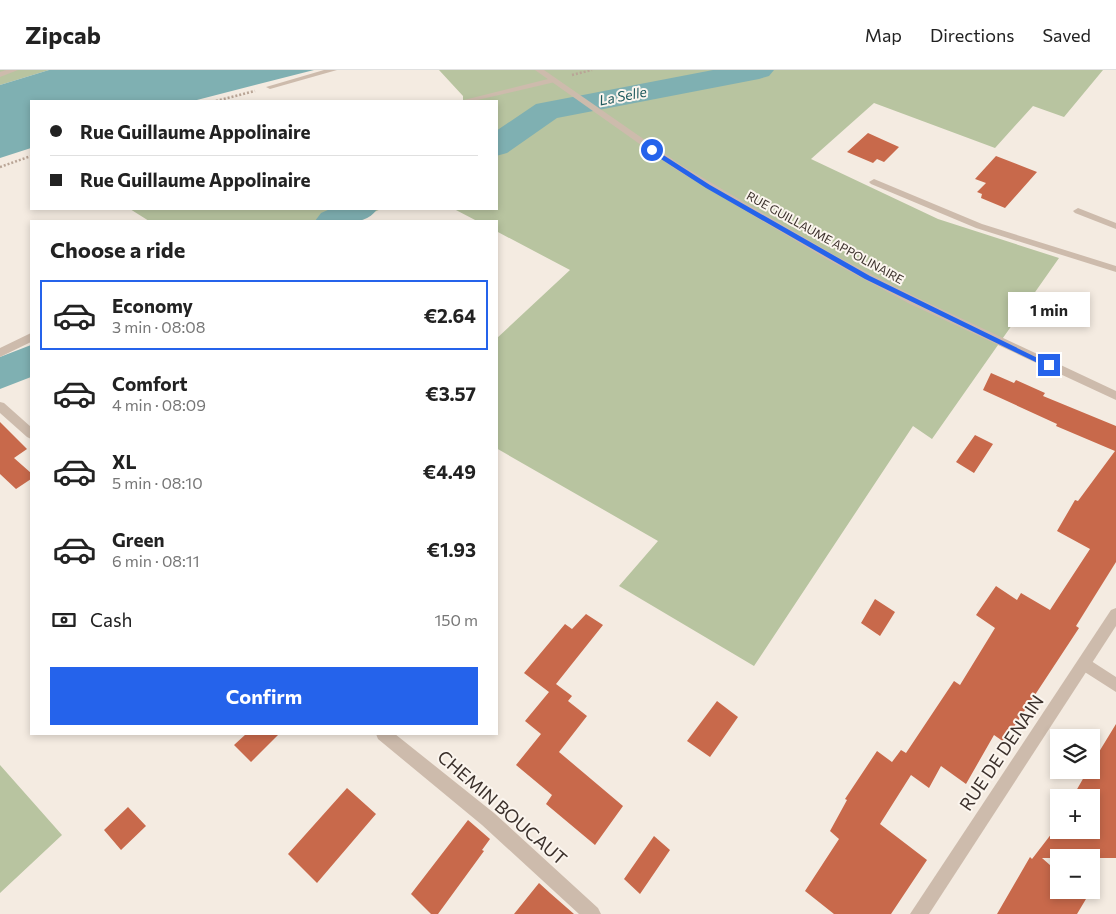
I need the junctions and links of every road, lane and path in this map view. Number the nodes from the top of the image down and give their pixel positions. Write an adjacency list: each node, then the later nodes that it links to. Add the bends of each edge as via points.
1 (14, 70): 4 (street)
2 (333, 70): 6 (street)
3 (539, 70): 5 (street, RUE GUILLAUME APPOLINAIRE)
4 (0, 75)
5 (552, 80): 8 (street); 17 (street, RUE GUILLAUME APPOLINAIRE, via 692,176 867,278)
6 (270, 87): 7 (path)
7 (220, 100)
8 (468, 100)
9 (30, 156): 10 (path)
10 (0, 167)
11 (874, 182): 14 (street, via 991,230)
12 (1078, 211): 13 (street)
13 (1116, 226)
14 (1116, 269)
15 (30, 338): 16 (street)
16 (0, 353)
17 (1116, 396)
18 (0, 406): 19 (street)
19 (30, 433)
20 (1116, 614): 21 (street, RUE DE DENAIN)
21 (1085, 664): 22 (street); 25 (street, RUE DE DENAIN)
22 (1116, 685)
23 (384, 735): 24 (street, CHEMIN BOUCAUT, via 488,818)
24 (592, 914)
25 (919, 914)

